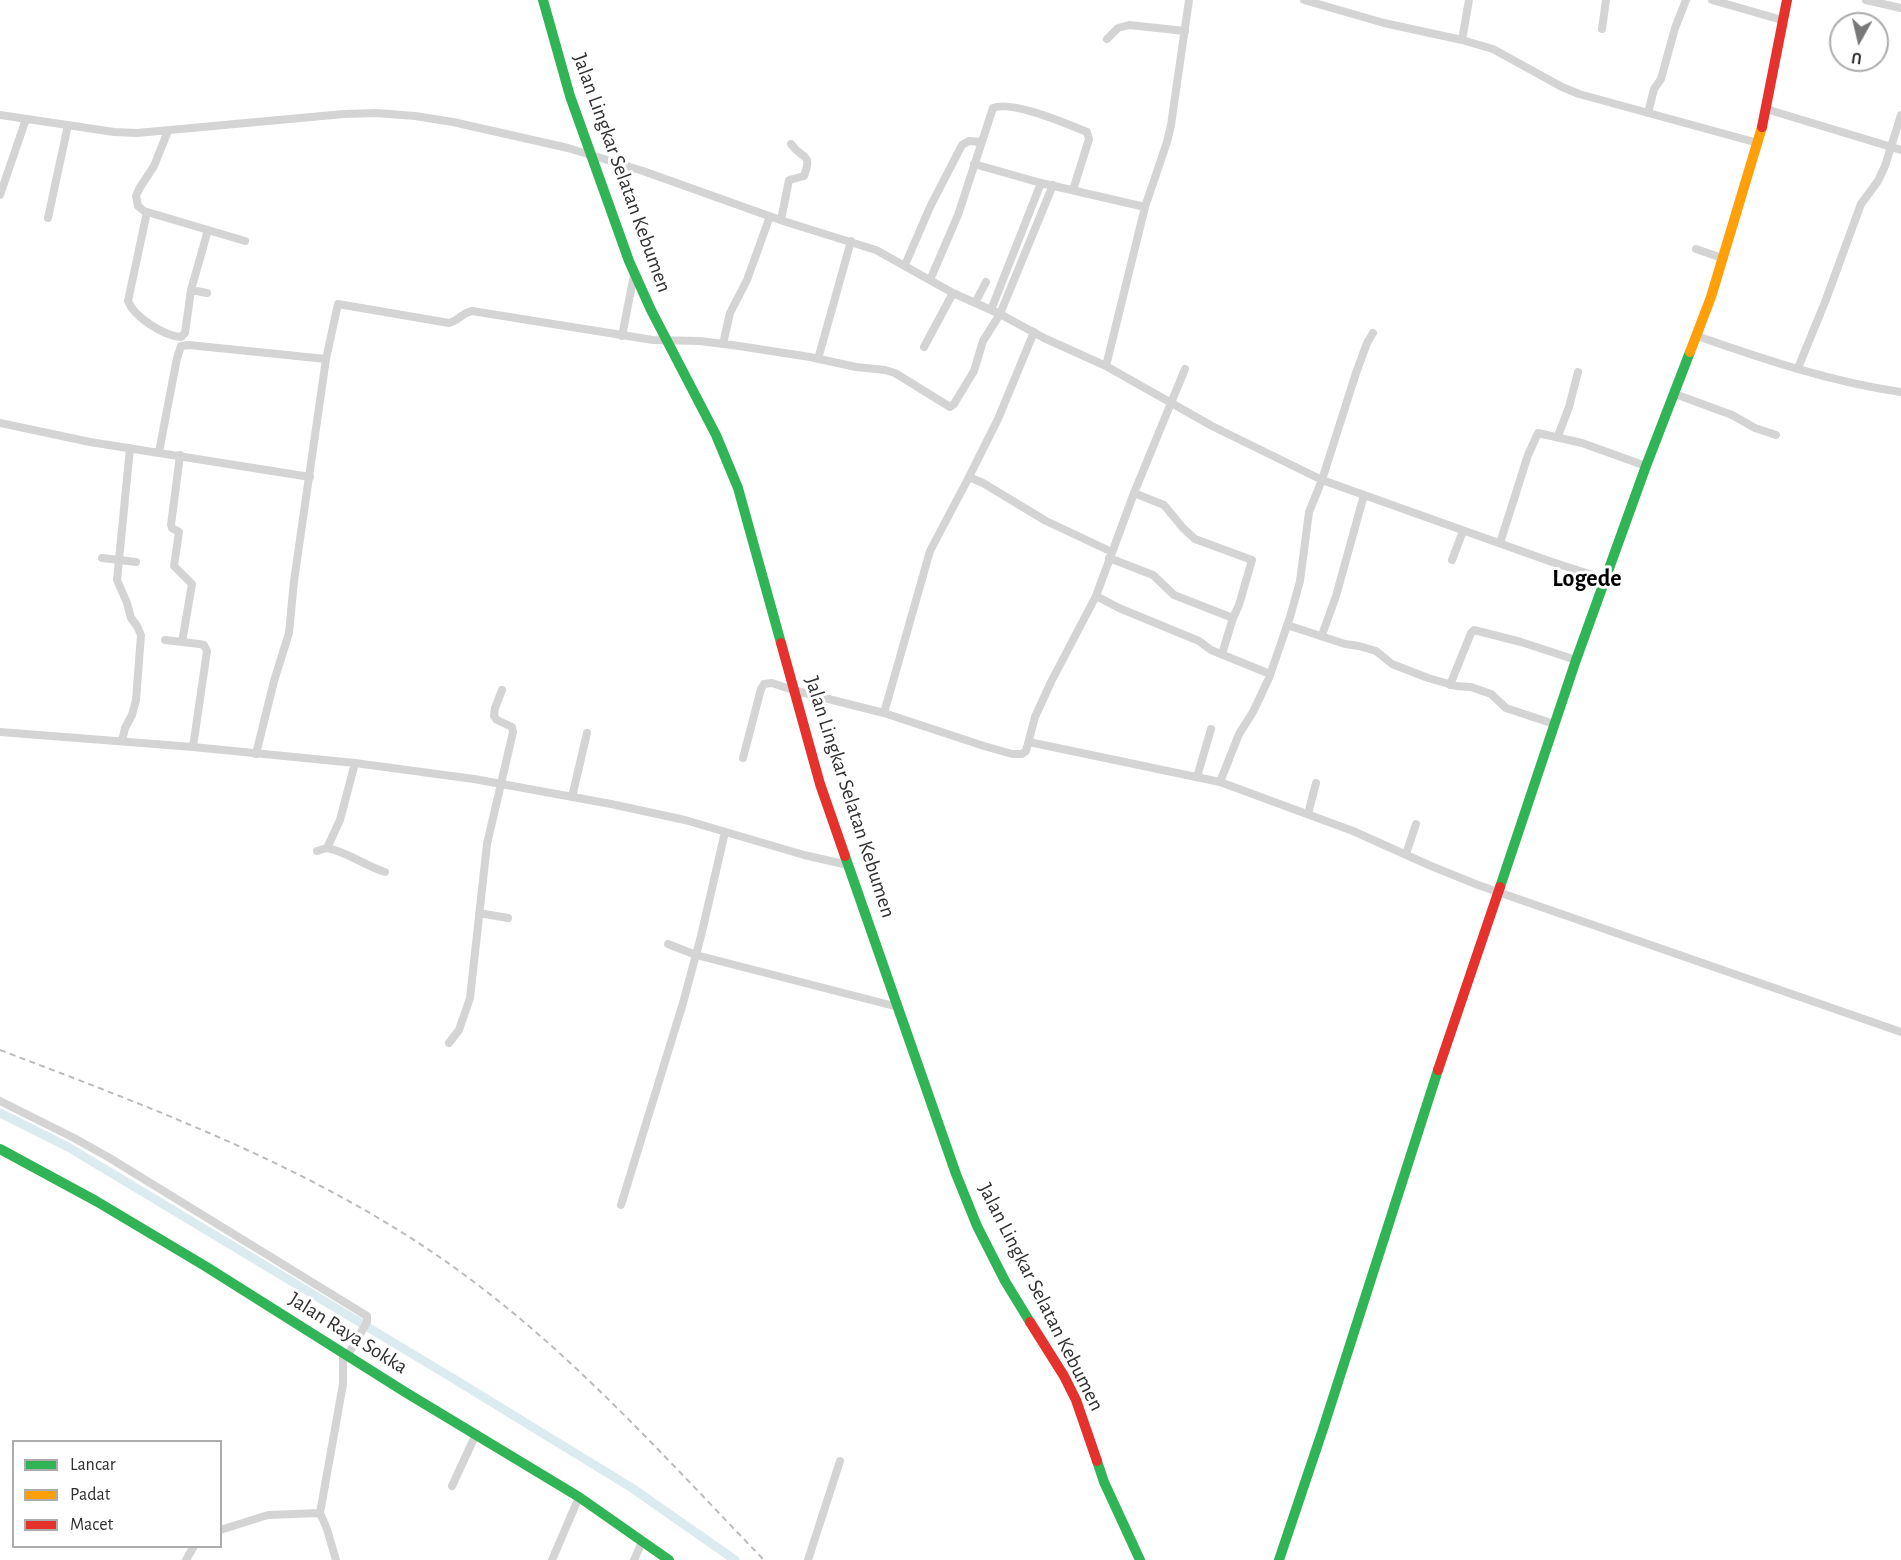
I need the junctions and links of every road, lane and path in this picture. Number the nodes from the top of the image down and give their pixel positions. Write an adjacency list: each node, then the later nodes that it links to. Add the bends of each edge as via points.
1 (543, 0): 28 (main road, Jalan Lingkar Selatan Kebumen)
2 (1189, 0): 13 (street)
3 (1304, 0): 15 (street)
4 (1469, 0): 15 (street)
5 (1606, 0): 12 (street)
6 (1686, 0): 17 (street)
7 (1712, 0): 11 (street)
8 (1787, 0): 11 (main road)
9 (1866, 0): 10 (street)
10 (1901, 8)
11 (1782, 20): 16 (main road)
12 (1602, 29)
13 (1185, 31): 14 (street, via 1129,24); 34 (street, via 1167,142)
14 (1107, 39)
15 (1462, 40): 17 (street, via 1493,50 1579,94)
16 (1766, 109): 24 (main road); 26 (street)
17 (1648, 113): 24 (street)
18 (0, 114): 20 (street)
19 (1901, 115): 26 (street)
20 (26, 119): 21 (street); 33 (street)
21 (68, 125): 22 (street, via 126,133); 37 (street)
22 (168, 131): 28 (street, via 344,114 405,115 491,130); 35 (street, via 136,196 138,206)
23 (981, 142): 29 (street); 32 (street, via 993,108 1000,106 1050,117 1087,132 1089,139); 44 (street, via 962,145)
24 (1758, 143): 43 (main road)
25 (791, 144): 38 (street, via 808,160 804,176 789,180)
26 (1891, 146): 27 (street); 67 (street, via 1878,181 1861,204)
27 (1901, 150)
28 (590, 155): 36 (street); 45 (main road, Jalan Lingkar Selatan Kebumen)
29 (974, 164): 30 (street); 46 (street, via 955,223)
30 (1041, 183): 31 (street); 52 (street)
31 (1053, 185): 32 (street); 53 (street)
32 (1073, 190): 34 (street)
33 (0, 195)
34 (1145, 207): 65 (street)
35 (147, 212): 39 (street); 56 (street, via 128,304 159,330)
36 (770, 216): 38 (street); 60 (street, via 747,280 730,313)
37 (48, 218)
38 (781, 220): 41 (street)
39 (208, 230): 40 (street); 48 (street)
40 (245, 241)
41 (851, 241): 44 (street); 63 (street)
42 (1696, 249): 43 (street)
43 (1722, 258): 58 (main road)
44 (905, 266): 46 (street)
45 (634, 273): 57 (street); 59 (main road, Jalan Lingkar Selatan Kebumen)
46 (930, 280): 50 (street)
47 (986, 282): 51 (street)
48 (190, 290): 49 (street); 56 (street)
49 (207, 293)
50 (953, 293): 51 (street); 62 (street)
51 (975, 303): 52 (street)
52 (991, 310): 53 (street)
53 (1000, 314): 54 (street); 63 (street, via 983,341 974,371 950,407 885,369)
54 (1034, 332): 65 (street); 80 (street)
55 (1373, 333): 81 (street)
56 (183, 335): 61 (street)
57 (622, 336): 59 (street); 64 (street, via 472,311 449,323 339,304)
58 (1696, 336): 67 (street); 70 (main road)
59 (666, 340): 60 (street); 103 (main road, Jalan Lingkar Selatan Kebumen, via 705,409 738,488)
60 (723, 344): 63 (street)
61 (189, 345): 64 (street); 76 (street, via 179,350)
62 (924, 347)
63 (818, 358)
64 (326, 359): 79 (street)
65 (1106, 366): 71 (street)
66 (1185, 369): 71 (street)
67 (1798, 369): 69 (street)
68 (1578, 372): 74 (street)
69 (1901, 392)
70 (1675, 394): 73 (street); 78 (main road)
71 (1172, 403): 81 (street); 82 (street)
72 (0, 423): 75 (street)
73 (1776, 435)
74 (1558, 436): 78 (street); 85 (street, via 1540,432 1536,435)
75 (130, 448): 76 (street); 88 (street)
76 (159, 452): 77 (street)
77 (180, 455): 79 (street); 97 (street, via 171,525 179,532 174,566 191,583)
78 (1646, 466): 91 (main road)
79 (310, 477): 112 (street, via 289,633)
80 (969, 477): 86 (street); 104 (street, via 930,551)
81 (1322, 480): 83 (street); 94 (street, via 1310,512 1300,581)
82 (1134, 493): 86 (street); 93 (street, via 1164,505 1195,539 1252,560)
83 (1364, 495): 84 (street); 95 (street)
84 (1463, 531): 85 (street); 89 (street)
85 (1500, 543): 91 (street)
86 (1111, 555): 92 (street); 93 (street, via 1154,575 1174,595)
87 (102, 558): 88 (street)
88 (118, 560): 90 (street); 109 (street, via 118,583 141,635 136,700)
89 (1452, 560)
90 (136, 562)
91 (1605, 579): 99 (main road)
92 (1096, 596): 98 (street); 110 (street, via 1051,682)
93 (1233, 618): 98 (street)
94 (1287, 625): 95 (street); 100 (street)
95 (1322, 635): 101 (street, via 1376,651 1396,666)
96 (165, 640): 97 (street)
97 (182, 642): 111 (street, via 204,645 207,651)
98 (1221, 654): 100 (street)
99 (1576, 660): 101 (street, via 1473,630); 105 (main road)
100 (1270, 674): 116 (street)
101 (1450, 685): 105 (street, via 1491,694 1506,708)
102 (502, 690): 118 (street, via 494,716 513,729)
103 (793, 690): 104 (street); 113 (street, via 769,682 762,686); 126 (main road, Jalan Lingkar Selatan Kebumen)
104 (884, 713): 110 (street, via 1012,754 1022,754)
105 (1554, 724): 128 (main road)
106 (1211, 729): 115 (street)
107 (0, 732): 109 (street)
108 (587, 733): 119 (street)
109 (123, 741): 111 (street)
110 (1029, 742): 115 (street)
111 (193, 747): 112 (street)
112 (256, 753): 114 (street)
113 (743, 758)
114 (355, 763): 118 (street); 123 (street, via 340,820)
115 (1197, 777): 116 (street)
116 (1220, 782): 120 (street)
117 (1316, 783): 120 (street)
118 (501, 784): 119 (street); 129 (street, via 490,821)
119 (572, 798): 122 (street, via 685,820)
120 (1308, 814): 125 (street)
121 (1416, 824): 125 (street)
122 (725, 832): 126 (street); 132 (street)
123 (327, 848): 124 (street); 127 (street)
124 (317, 851)
125 (1406, 854): 128 (street)
126 (848, 866): 133 (main road, Jalan Lingkar Selatan Kebumen)
127 (385, 872)
128 (1499, 891): 134 (street); 153 (main road)
129 (479, 913): 130 (street); 135 (street, via 470,998 459,1030)
130 (508, 918)
131 (668, 944): 132 (street)
132 (696, 955): 133 (street); 138 (street)
133 (899, 1007): 152 (main road, Jalan Lingkar Selatan Kebumen, via 977,1226 1076,1400 1104,1482)
134 (1901, 1032)
135 (449, 1043)
136 (0, 1101): 139 (street, via 124,1167 367,1316)
137 (0, 1149): 139 (main road, Jalan Raya Sokka, via 116,1213)
138 (621, 1205)
139 (346, 1354): 140 (main road, Jalan Raya Sokka); 144 (street)
140 (476, 1434): 142 (street); 143 (main road, Jalan Raya Sokka)
141 (840, 1461): 151 (street)
142 (452, 1486)
143 (579, 1497): 146 (main road, Jalan Raya Sokka); 148 (street)
144 (320, 1513): 145 (street, via 268,1515); 147 (street)
145 (222, 1529)
146 (642, 1542): 149 (street); 150 (main road, Jalan Raya Sokka)
147 (336, 1560)
148 (552, 1560)
149 (634, 1560)
150 (669, 1560)
151 (808, 1560)
152 (1140, 1560)
153 (1279, 1560)

